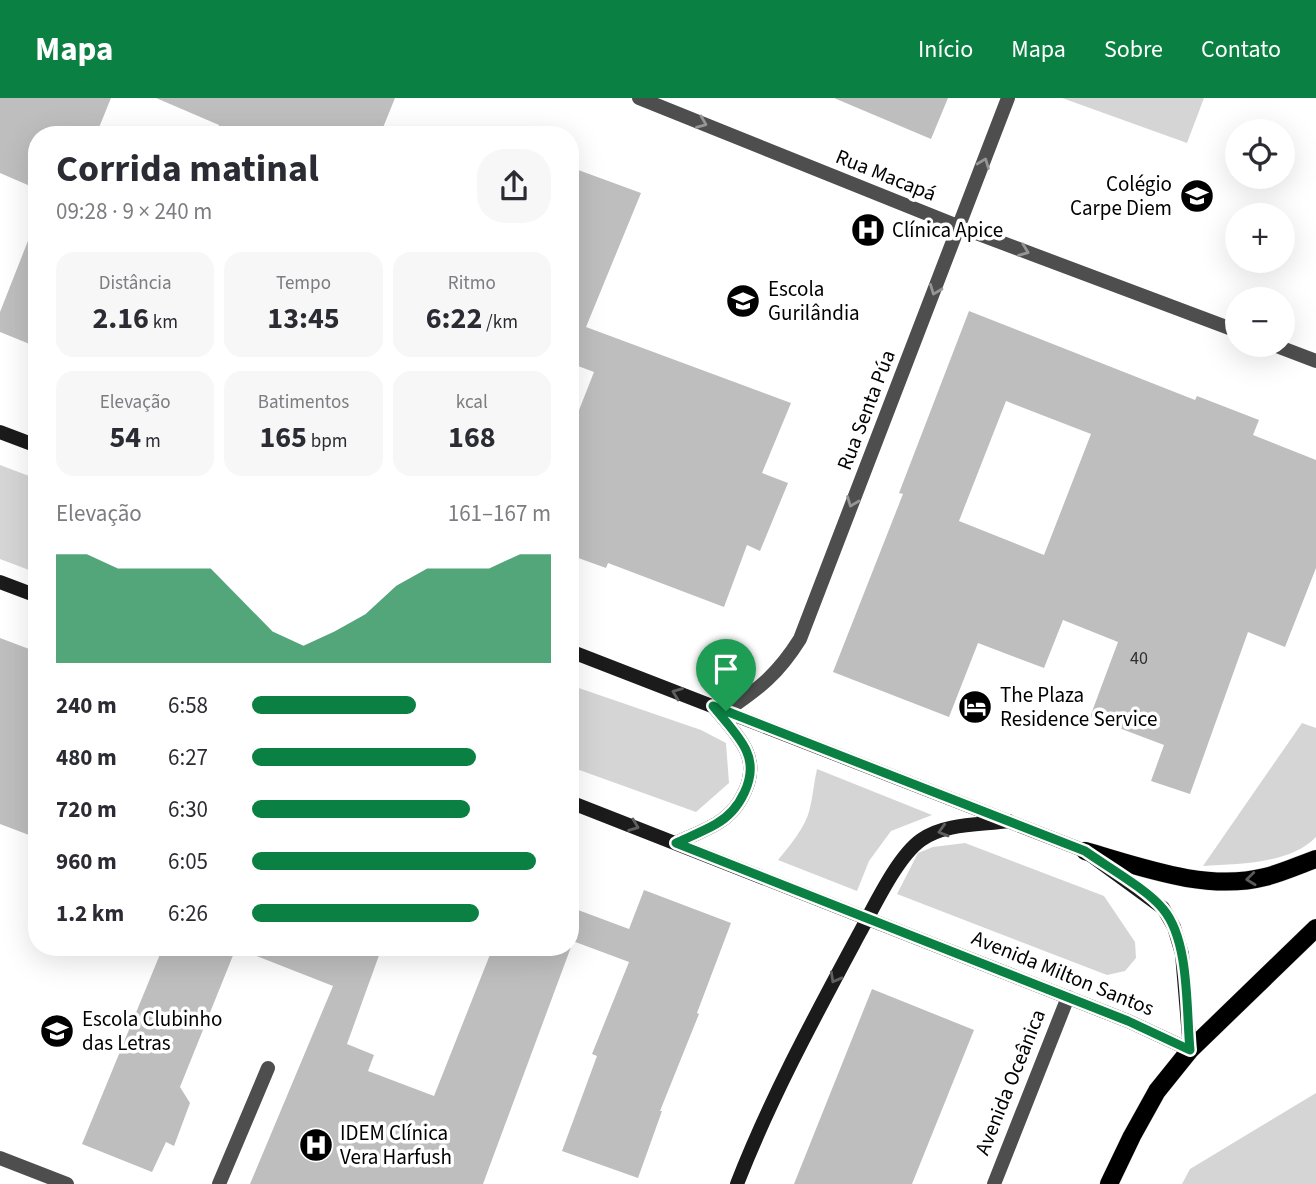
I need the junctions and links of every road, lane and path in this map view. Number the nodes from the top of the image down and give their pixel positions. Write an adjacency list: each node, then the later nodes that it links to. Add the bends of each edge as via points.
1 (639, 98): 3 (street, Rua Macapá, one-way to 3)
2 (1008, 98): 3 (street, Rua Senta Púa, one-way to 2)
3 (960, 227): 4 (street, Rua Macapá, one-way to 4); 12 (street, Rua Senta Púa, one-way to 12, via 800,639 769,679)
4 (1225, 326)
5 (1295, 352): 6 (street)
6 (1316, 360)
7 (0, 432): 8 (main road)
8 (28, 443)
9 (0, 582): 10 (main road)
10 (28, 593)
11 (579, 655): 12 (main road, Avenida Milton Santos, one-way to 11)
12 (720, 709): 14 (main road, Avenida Milton Santos); 15 (main road, via 746,750 751,767 746,791 718,823)
13 (579, 805): 15 (main road, Avenida Milton Santos, one-way to 15)
14 (1010, 821): 16 (main road, Avenida Milton Santos); 18 (main road, one-way to 18, via 943,829 921,839 903,858)
15 (676, 843): 18 (main road, Avenida Milton Santos)
16 (1085, 851): 17 (main road, one-way to 16, via 1264,877 1227,881 1187,877); 21 (main road, Avenida Milton Santos, via 1163,908 1174,927 1182,954)
17 (1316, 859)
18 (868, 918): 20 (main road, Avenida Milton Santos); 26 (main road, one-way to 26, via 786,1071)
19 (1316, 928): 21 (main road)
20 (1068, 997): 21 (main road, Avenida Milton Santos); 27 (street, Avenida Oceânica)
21 (1190, 1050): 28 (main road, via 1157,1091)
22 (268, 1068): 25 (street)
23 (0, 1158): 24 (street)
24 (61, 1183)
25 (219, 1184)
26 (737, 1184)
27 (994, 1184)
28 (1109, 1184)

